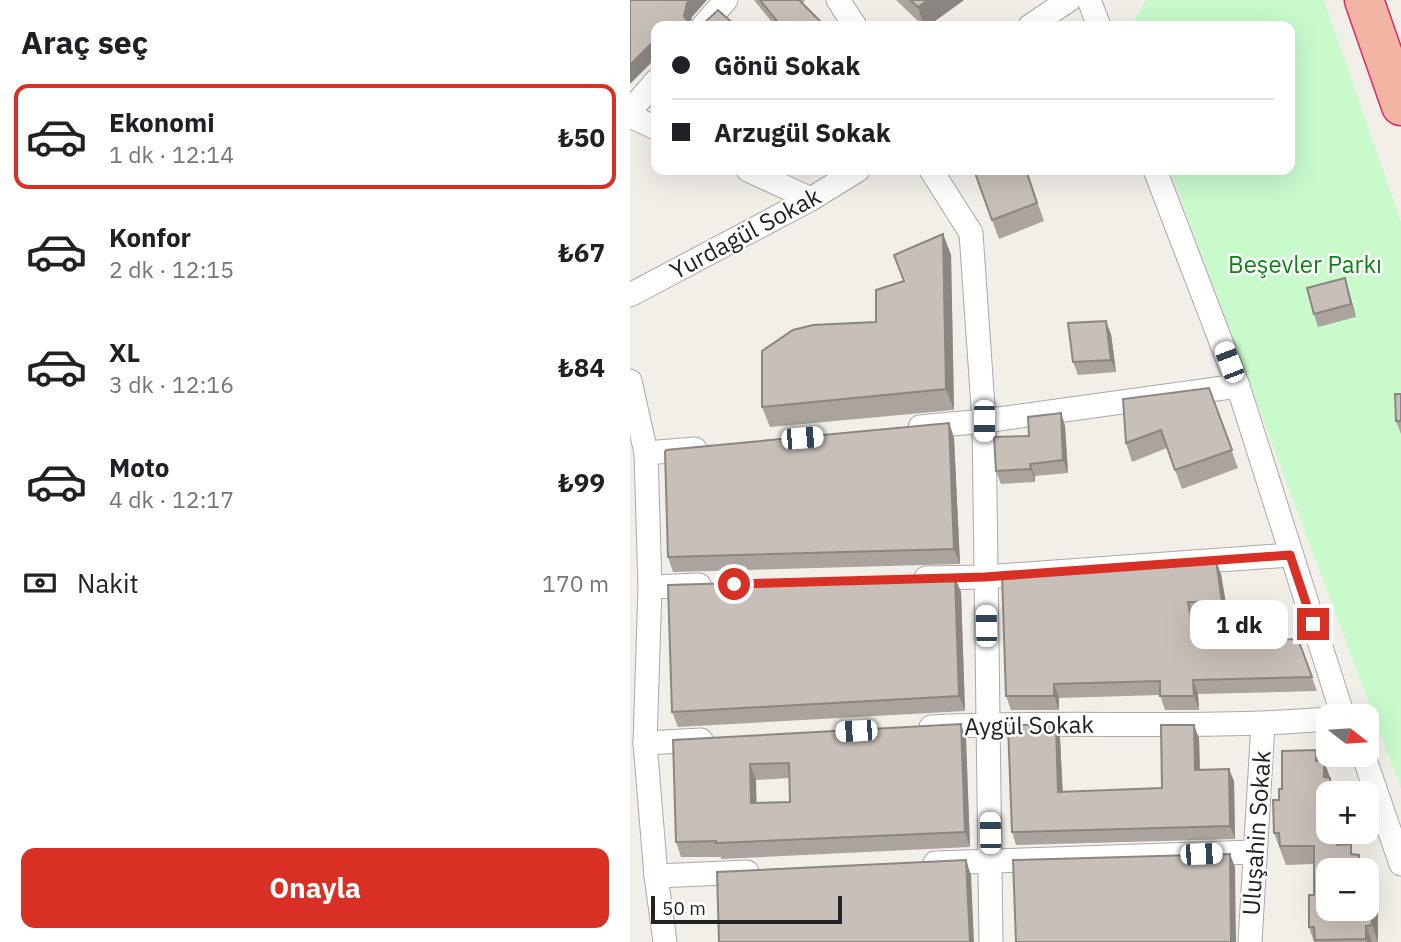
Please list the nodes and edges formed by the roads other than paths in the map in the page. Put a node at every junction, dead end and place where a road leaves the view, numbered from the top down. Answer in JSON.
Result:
{"nodes":[{"id":1,"x":726,"y":0,"type":"edge"},
{"id":2,"x":838,"y":0,"type":"edge"},
{"id":3,"x":1069,"y":0,"type":"edge"},
{"id":4,"x":1089,"y":0,"type":"edge"},
{"id":5,"x":1364,"y":0,"type":"edge"},
{"id":6,"x":707,"y":21,"type":"edge"},
{"id":7,"x":852,"y":21,"type":"edge"},
{"id":8,"x":1038,"y":21,"type":"edge"},
{"id":9,"x":1097,"y":21,"type":"edge"},
{"id":10,"x":651,"y":87,"type":"edge"},
{"id":11,"x":1401,"y":106,"type":"edge"},
{"id":12,"x":630,"y":114,"type":"edge"},
{"id":13,"x":651,"y":125,"type":"edge"},
{"id":14,"x":759,"y":175,"type":"edge"},
{"id":15,"x":850,"y":175,"type":"edge"},
{"id":16,"x":934,"y":175,"type":"edge"},
{"id":17,"x":1157,"y":175,"type":"edge"},
{"id":18,"x":811,"y":199,"type":"junction"},
{"id":19,"x":630,"y":295,"type":"edge"},
{"id":20,"x":630,"y":381,"type":"edge"},
{"id":21,"x":1238,"y":386,"type":"junction"},
{"id":22,"x":984,"y":421,"type":"junction"},
{"id":23,"x":903,"y":428,"type":"edge"},
{"id":24,"x":713,"y":447,"type":"edge"},
{"id":25,"x":646,"y":453,"type":"junction"},
{"id":26,"x":1290,"y":555,"type":"junction"},
{"id":27,"x":985,"y":577,"type":"junction"},
{"id":28,"x":901,"y":579,"type":"edge"},
{"id":29,"x":720,"y":585,"type":"edge"},
{"id":30,"x":650,"y":587,"type":"junction"},
{"id":31,"x":1339,"y":704,"type":"edge"},
{"id":32,"x":1316,"y":720,"type":"edge"},
{"id":33,"x":988,"y":724,"type":"junction"},
{"id":34,"x":1263,"y":724,"type":"junction"},
{"id":35,"x":905,"y":729,"type":"edge"},
{"id":36,"x":727,"y":738,"type":"edge"},
{"id":37,"x":645,"y":743,"type":"junction"},
{"id":38,"x":1367,"y":767,"type":"edge"},
{"id":39,"x":1254,"y":852,"type":"junction"},
{"id":40,"x":991,"y":860,"type":"junction"},
{"id":41,"x":907,"y":864,"type":"edge"},
{"id":42,"x":1401,"y":864,"type":"edge"},
{"id":43,"x":768,"y":871,"type":"edge"},
{"id":44,"x":656,"y":876,"type":"junction"},
{"id":45,"x":665,"y":942,"type":"edge"},
{"id":46,"x":991,"y":942,"type":"edge"},
{"id":47,"x":1250,"y":942,"type":"edge"}],
"edges":[{"from":1,"to":6,"type":"street"},
{"from":2,"to":7,"type":"street"},
{"from":3,"to":8,"type":"street"},
{"from":4,"to":9,"type":"street"},
{"from":5,"to":11,"type":"highway"},
{"from":10,"to":12,"type":"street"},
{"from":12,"to":13,"type":"street"},
{"from":14,"to":18,"type":"street"},
{"from":15,"to":18,"type":"street","name":"Yurdagül Sokak"},
{"from":16,"to":22,"type":"street"},
{"from":17,"to":21,"type":"street"},
{"from":18,"to":19,"type":"street","name":"Yurdagül Sokak"},
{"from":20,"to":25,"type":"street"},
{"from":21,"to":22,"type":"street"},
{"from":21,"to":26,"type":"street"},
{"from":22,"to":23,"type":"street"},
{"from":22,"to":27,"type":"street"},
{"from":24,"to":25,"type":"street"},
{"from":25,"to":30,"type":"street"},
{"from":26,"to":27,"type":"street"},
{"from":26,"to":31,"type":"street"},
{"from":27,"to":28,"type":"street"},
{"from":27,"to":33,"type":"street"},
{"from":29,"to":30,"type":"street"},
{"from":30,"to":37,"type":"street"},
{"from":32,"to":34,"type":"street","name":"Aygül Sokak"},
{"from":33,"to":34,"type":"street","name":"Aygül Sokak"},
{"from":33,"to":35,"type":"street","name":"Aygül Sokak"},
{"from":33,"to":40,"type":"street"},
{"from":34,"to":39,"type":"street","name":"Uluşahin Sokak"},
{"from":36,"to":37,"type":"street"},
{"from":37,"to":44,"type":"street"},
{"from":38,"to":42,"type":"street"},
{"from":39,"to":40,"type":"street"},
{"from":39,"to":47,"type":"street","name":"Uluşahin Sokak"},
{"from":40,"to":41,"type":"street"},
{"from":40,"to":46,"type":"street"},
{"from":43,"to":44,"type":"street"},
{"from":44,"to":45,"type":"street"}]}
